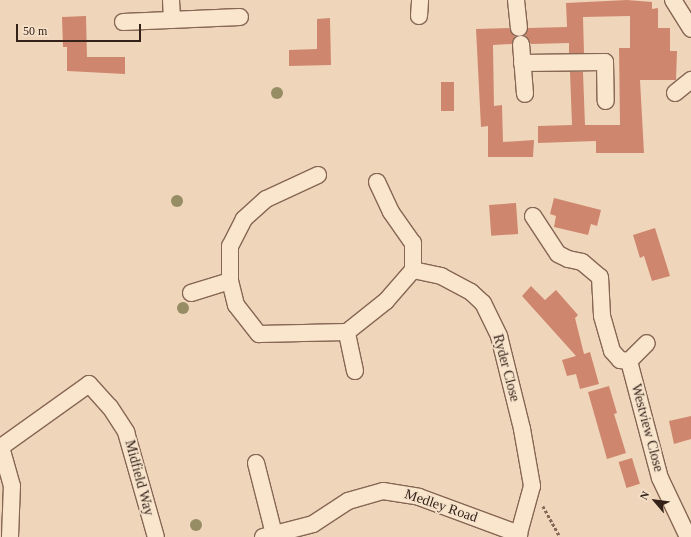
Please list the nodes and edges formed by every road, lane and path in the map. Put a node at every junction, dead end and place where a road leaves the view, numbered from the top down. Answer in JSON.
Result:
{"nodes":[{"id":1,"x":172,"y":0,"type":"edge"},
{"id":2,"x":516,"y":0,"type":"edge"},
{"id":3,"x":675,"y":3,"type":"edge"},
{"id":4,"x":240,"y":17,"type":"dead end"},
{"id":5,"x":172,"y":20,"type":"junction"},
{"id":6,"x":122,"y":22,"type":"dead end"},
{"id":7,"x":519,"y":28,"type":"dead end"},
{"id":8,"x":691,"y":29,"type":"edge"},
{"id":9,"x":521,"y":44,"type":"dead end"},
{"id":10,"x":522,"y":63,"type":"junction"},
{"id":11,"x":691,"y":80,"type":"edge"},
{"id":12,"x":675,"y":93,"type":"dead end"},
{"id":13,"x":525,"y":94,"type":"dead end"},
{"id":14,"x":606,"y":101,"type":"dead end"},
{"id":15,"x":318,"y":175,"type":"dead end"},
{"id":16,"x":377,"y":182,"type":"dead end"},
{"id":17,"x":533,"y":216,"type":"dead end"},
{"id":18,"x":413,"y":270,"type":"junction"},
{"id":19,"x":230,"y":281,"type":"junction"},
{"id":20,"x":191,"y":293,"type":"dead end"},
{"id":21,"x":347,"y":332,"type":"junction"},
{"id":22,"x":646,"y":344,"type":"dead end"},
{"id":23,"x":629,"y":361,"type":"junction"},
{"id":24,"x":355,"y":371,"type":"dead end"},
{"id":25,"x":256,"y":463,"type":"dead end"},
{"id":26,"x":532,"y":486,"type":"junction"},
{"id":27,"x":269,"y":535,"type":"edge"},
{"id":28,"x":518,"y":536,"type":"edge"},
{"id":29,"x":10,"y":537,"type":"edge"},
{"id":30,"x":156,"y":537,"type":"edge"},
{"id":31,"x":560,"y":537,"type":"edge"},
{"id":32,"x":688,"y":537,"type":"edge"}],
"edges":[{"from":1,"to":5,"type":"street"},
{"from":2,"to":7,"type":"street"},
{"from":3,"to":8,"type":"street"},
{"from":4,"to":5,"type":"street"},
{"from":5,"to":6,"type":"street"},
{"from":9,"to":10,"type":"street"},
{"from":10,"to":13,"type":"street"},
{"from":10,"to":14,"type":"street"},
{"from":11,"to":12,"type":"street"},
{"from":15,"to":19,"type":"street"},
{"from":16,"to":18,"type":"street"},
{"from":17,"to":23,"type":"street"},
{"from":18,"to":21,"type":"street"},
{"from":18,"to":26,"type":"street","name":"Ryder Close"},
{"from":19,"to":20,"type":"street"},
{"from":19,"to":21,"type":"street"},
{"from":21,"to":24,"type":"street"},
{"from":22,"to":23,"type":"street"},
{"from":23,"to":32,"type":"street","name":"Westview Close"},
{"from":25,"to":27,"type":"street","name":"Medley Road"},
{"from":26,"to":28,"type":"street","name":"Ryder Close"},
{"from":26,"to":31,"type":"path"},
{"from":27,"to":28,"type":"street","name":"Medley Road"},
{"from":29,"to":30,"type":"street","name":"Midfield Way"}]}
